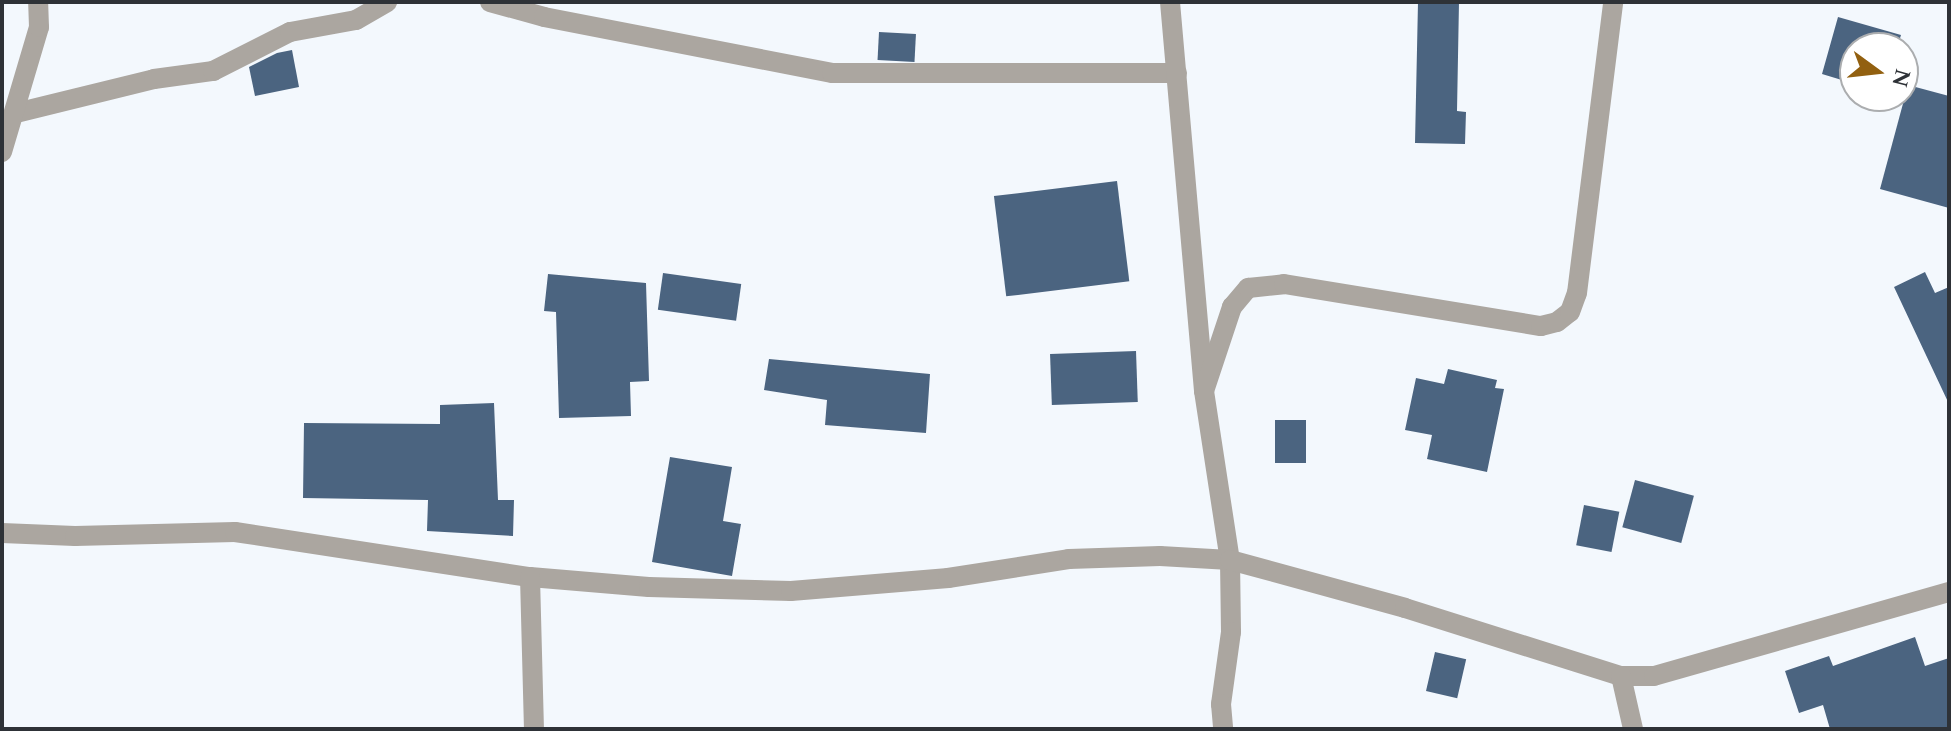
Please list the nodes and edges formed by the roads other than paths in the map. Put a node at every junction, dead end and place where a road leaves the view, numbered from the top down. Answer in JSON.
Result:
{"nodes":[{"id":1,"x":38,"y":2,"type":"edge"},
{"id":2,"x":387,"y":2,"type":"edge"},
{"id":3,"x":490,"y":2,"type":"edge"},
{"id":4,"x":1170,"y":2,"type":"edge"},
{"id":5,"x":1613,"y":2,"type":"edge"},
{"id":6,"x":1177,"y":73,"type":"junction"},
{"id":7,"x":16,"y":113,"type":"junction"},
{"id":8,"x":2,"y":152,"type":"edge"},
{"id":9,"x":1204,"y":391,"type":"junction"},
{"id":10,"x":2,"y":533,"type":"edge"},
{"id":11,"x":1230,"y":560,"type":"junction"},
{"id":12,"x":530,"y":577,"type":"junction"},
{"id":13,"x":1949,"y":592,"type":"edge"},
{"id":14,"x":1621,"y":676,"type":"junction"},
{"id":15,"x":534,"y":729,"type":"edge"},
{"id":16,"x":1223,"y":729,"type":"edge"},
{"id":17,"x":1633,"y":729,"type":"edge"}],
"edges":[{"from":1,"to":7,"type":"street"},
{"from":2,"to":7,"type":"street"},
{"from":3,"to":6,"type":"street"},
{"from":4,"to":6,"type":"street"},
{"from":5,"to":9,"type":"street"},
{"from":6,"to":9,"type":"street"},
{"from":7,"to":8,"type":"street"},
{"from":9,"to":11,"type":"street"},
{"from":10,"to":12,"type":"street"},
{"from":11,"to":12,"type":"street"},
{"from":11,"to":14,"type":"street"},
{"from":11,"to":16,"type":"street"},
{"from":12,"to":15,"type":"street"},
{"from":13,"to":14,"type":"street"},
{"from":14,"to":17,"type":"street"}]}
